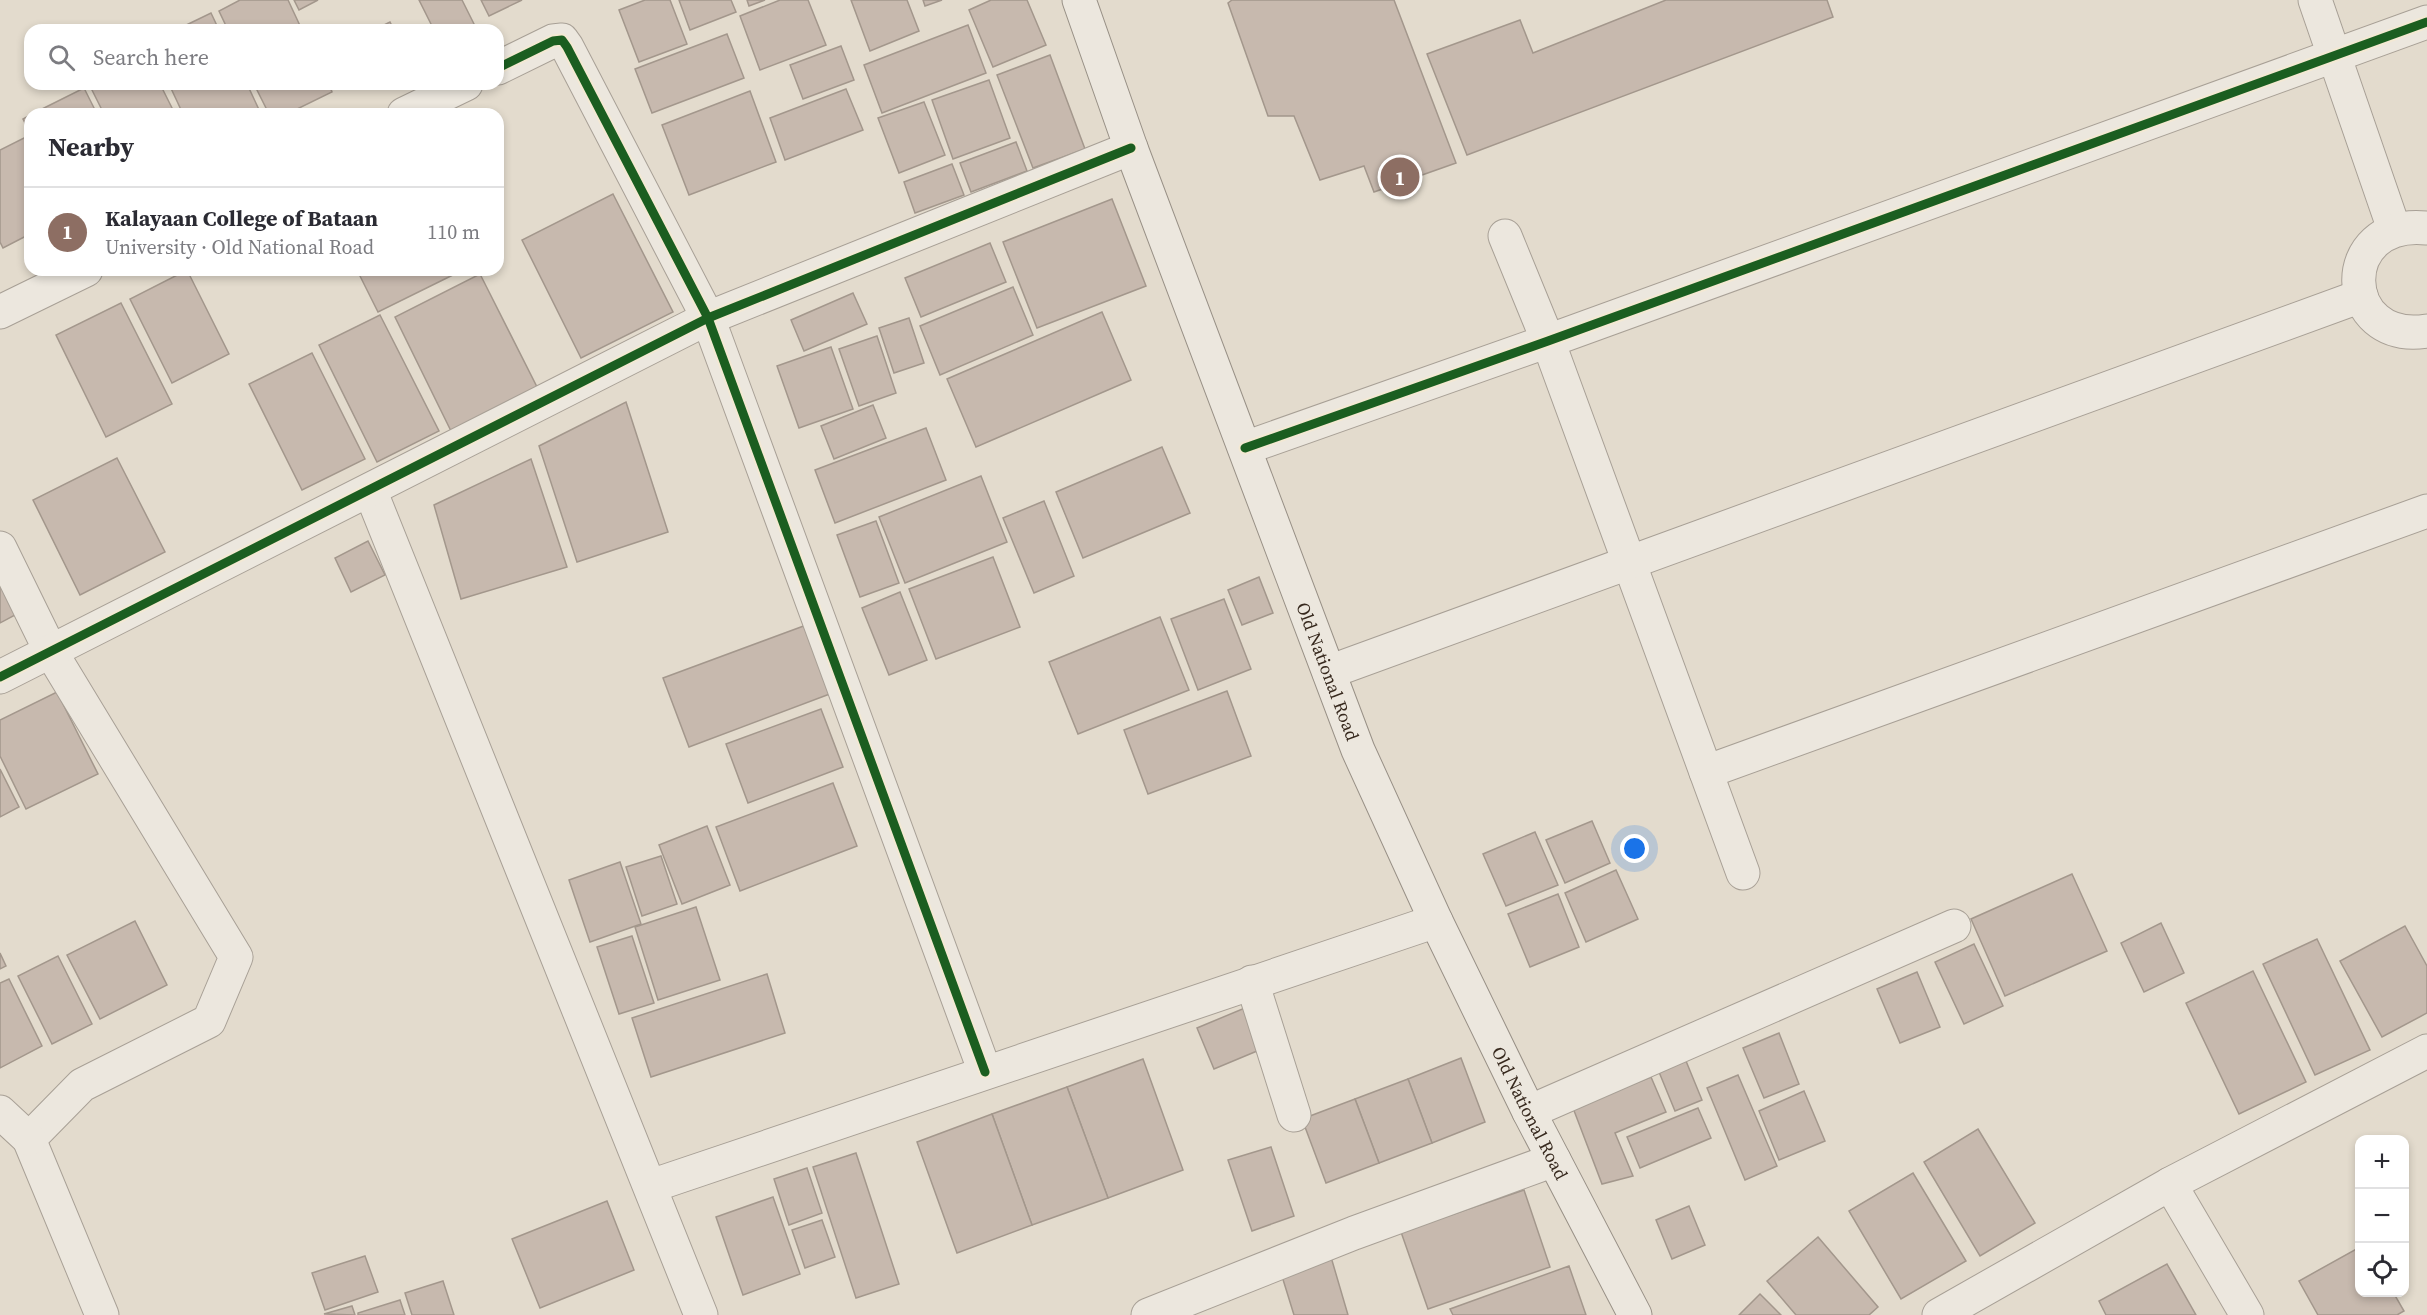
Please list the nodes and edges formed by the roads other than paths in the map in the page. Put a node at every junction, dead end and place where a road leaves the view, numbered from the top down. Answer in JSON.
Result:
{"nodes":[{"id":1,"x":1079,"y":0,"type":"edge"},
{"id":2,"x":2314,"y":0,"type":"edge"},
{"id":3,"x":2427,"y":22,"type":"edge"},
{"id":4,"x":2334,"y":55,"type":"junction"},
{"id":5,"x":504,"y":65,"type":"edge"},
{"id":6,"x":454,"y":90,"type":"edge"},
{"id":7,"x":416,"y":108,"type":"edge"},
{"id":8,"x":1131,"y":148,"type":"junction"},
{"id":9,"x":2427,"y":228,"type":"edge"},
{"id":10,"x":2394,"y":229,"type":"junction"},
{"id":11,"x":1505,"y":236,"type":"dead end"},
{"id":12,"x":74,"y":276,"type":"edge"},
{"id":13,"x":2361,"y":296,"type":"junction"},
{"id":14,"x":0,"y":312,"type":"edge"},
{"id":15,"x":708,"y":318,"type":"junction"},
{"id":16,"x":2427,"y":331,"type":"edge"},
{"id":17,"x":1548,"y":341,"type":"junction"},
{"id":18,"x":1245,"y":448,"type":"junction"},
{"id":19,"x":370,"y":490,"type":"junction"},
{"id":20,"x":2427,"y":511,"type":"edge"},
{"id":21,"x":0,"y":548,"type":"edge"},
{"id":22,"x":1628,"y":563,"type":"junction"},
{"id":23,"x":51,"y":651,"type":"junction"},
{"id":24,"x":1329,"y":672,"type":"junction"},
{"id":25,"x":0,"y":677,"type":"edge"},
{"id":26,"x":1706,"y":772,"type":"junction"},
{"id":27,"x":1743,"y":873,"type":"dead end"},
{"id":28,"x":1436,"y":921,"type":"junction"},
{"id":29,"x":1954,"y":926,"type":"dead end"},
{"id":30,"x":1252,"y":982,"type":"junction"},
{"id":31,"x":2427,"y":1051,"type":"edge"},
{"id":32,"x":985,"y":1072,"type":"junction"},
{"id":33,"x":0,"y":1112,"type":"edge"},
{"id":34,"x":1528,"y":1112,"type":"junction"},
{"id":35,"x":1294,"y":1115,"type":"dead end"},
{"id":36,"x":29,"y":1140,"type":"junction"},
{"id":37,"x":1554,"y":1160,"type":"junction"},
{"id":38,"x":2170,"y":1184,"type":"junction"},
{"id":39,"x":651,"y":1186,"type":"junction"},
{"id":40,"x":102,"y":1315,"type":"edge"},
{"id":41,"x":702,"y":1315,"type":"edge"},
{"id":42,"x":1148,"y":1315,"type":"edge"},
{"id":43,"x":1635,"y":1315,"type":"edge"},
{"id":44,"x":1939,"y":1315,"type":"edge"},
{"id":45,"x":2247,"y":1315,"type":"edge"}],
"edges":[{"from":1,"to":8,"type":"street","name":"Old National Road"},
{"from":2,"to":4,"type":"street"},
{"from":3,"to":4,"type":"street"},
{"from":4,"to":10,"type":"street"},
{"from":4,"to":17,"type":"street"},
{"from":5,"to":15,"type":"street"},
{"from":6,"to":7,"type":"street"},
{"from":8,"to":15,"type":"street"},
{"from":8,"to":18,"type":"street","name":"Old National Road"},
{"from":9,"to":10,"type":"street"},
{"from":10,"to":13,"type":"street"},
{"from":11,"to":17,"type":"street"},
{"from":12,"to":14,"type":"street"},
{"from":13,"to":16,"type":"street"},
{"from":13,"to":22,"type":"street"},
{"from":15,"to":19,"type":"street"},
{"from":15,"to":32,"type":"street"},
{"from":17,"to":18,"type":"street"},
{"from":17,"to":22,"type":"street"},
{"from":18,"to":24,"type":"street","name":"Old National Road"},
{"from":19,"to":23,"type":"street"},
{"from":19,"to":39,"type":"street"},
{"from":20,"to":26,"type":"street"},
{"from":21,"to":23,"type":"street"},
{"from":22,"to":24,"type":"street"},
{"from":22,"to":26,"type":"street"},
{"from":23,"to":25,"type":"street"},
{"from":23,"to":36,"type":"street"},
{"from":24,"to":28,"type":"street","name":"Old National Road"},
{"from":26,"to":27,"type":"street"},
{"from":28,"to":30,"type":"street"},
{"from":28,"to":34,"type":"street","name":"Old National Road"},
{"from":29,"to":34,"type":"street"},
{"from":30,"to":32,"type":"street"},
{"from":30,"to":35,"type":"street"},
{"from":31,"to":38,"type":"street"},
{"from":32,"to":39,"type":"street"},
{"from":33,"to":36,"type":"street"},
{"from":34,"to":37,"type":"street","name":"Old National Road"},
{"from":36,"to":40,"type":"street"},
{"from":37,"to":42,"type":"street"},
{"from":37,"to":43,"type":"street","name":"Old National Road"},
{"from":38,"to":44,"type":"street"},
{"from":38,"to":45,"type":"street"},
{"from":39,"to":41,"type":"street"}]}
